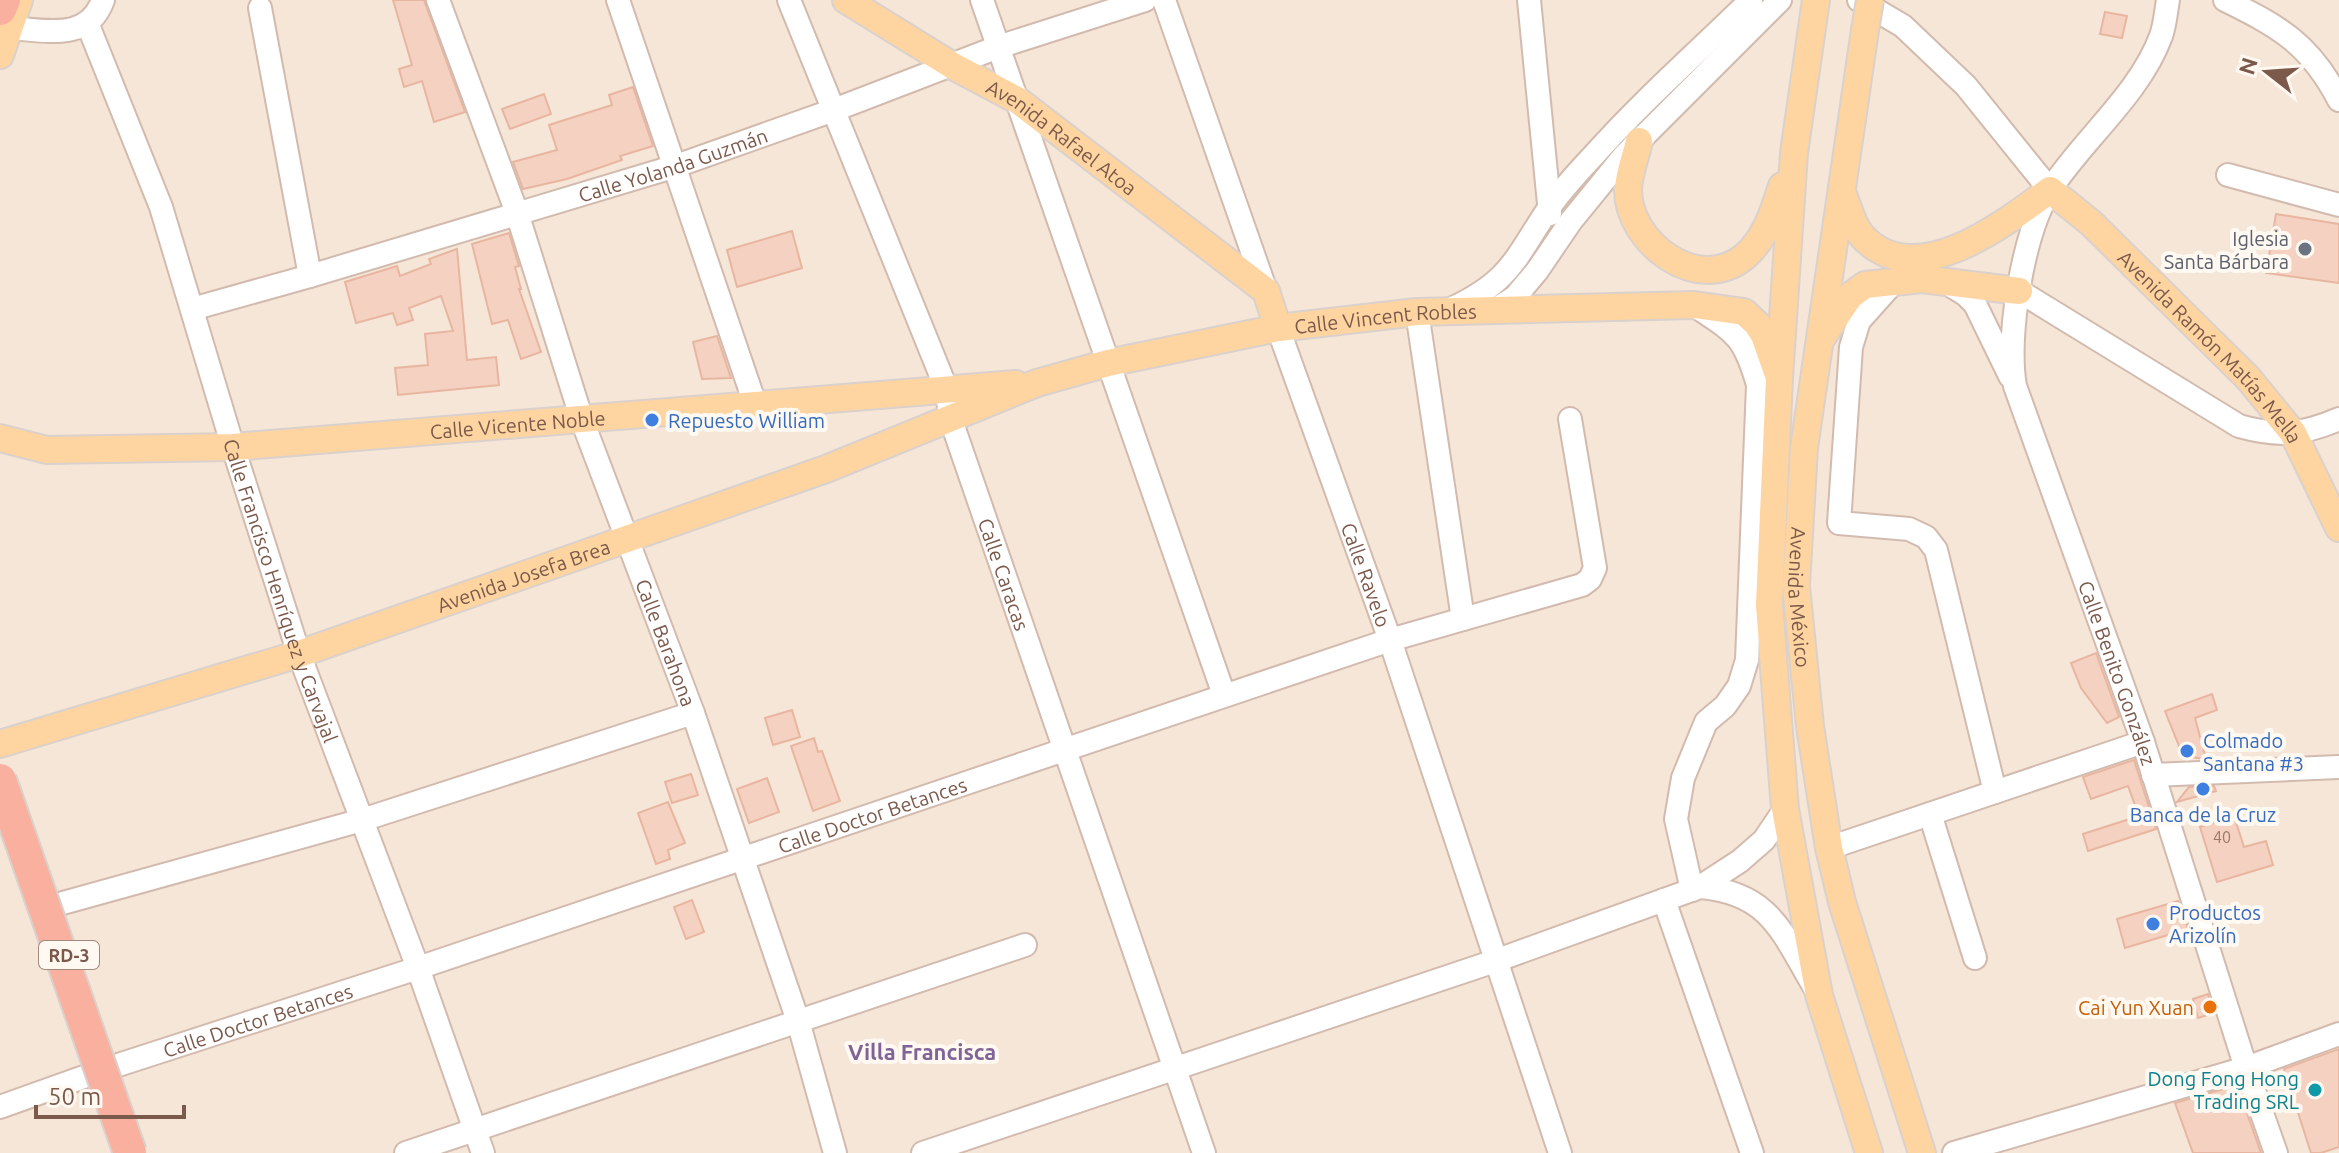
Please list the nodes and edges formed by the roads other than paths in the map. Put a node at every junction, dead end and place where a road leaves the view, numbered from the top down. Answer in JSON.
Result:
{"nodes":[{"id":1,"x":19,"y":0,"type":"edge"},
{"id":2,"x":103,"y":0,"type":"edge"},
{"id":3,"x":438,"y":0,"type":"edge"},
{"id":4,"x":618,"y":0,"type":"edge"},
{"id":5,"x":789,"y":0,"type":"edge"},
{"id":6,"x":846,"y":0,"type":"edge"},
{"id":7,"x":982,"y":0,"type":"edge"},
{"id":8,"x":1145,"y":0,"type":"edge"},
{"id":9,"x":1164,"y":0,"type":"edge"},
{"id":10,"x":1529,"y":0,"type":"edge"},
{"id":11,"x":1751,"y":0,"type":"edge"},
{"id":12,"x":1780,"y":0,"type":"edge"},
{"id":13,"x":1816,"y":0,"type":"edge"},
{"id":14,"x":1859,"y":0,"type":"edge"},
{"id":15,"x":1870,"y":0,"type":"edge"},
{"id":16,"x":1888,"y":0,"type":"edge"},
{"id":17,"x":2168,"y":0,"type":"edge"},
{"id":18,"x":2225,"y":0,"type":"edge"},
{"id":19,"x":2252,"y":6,"type":"edge"},
{"id":20,"x":260,"y":8,"type":"dead end"},
{"id":21,"x":4,"y":12,"type":"edge"},
{"id":22,"x":88,"y":25,"type":"junction"},
{"id":23,"x":1903,"y":26,"type":"junction"},
{"id":24,"x":998,"y":47,"type":"junction"},
{"id":25,"x":0,"y":55,"type":"edge"},
{"id":26,"x":953,"y":66,"type":"junction"},
{"id":27,"x":1017,"y":100,"type":"junction"},
{"id":28,"x":2339,"y":100,"type":"edge"},
{"id":29,"x":834,"y":110,"type":"junction"},
{"id":30,"x":1639,"y":141,"type":"junction"},
{"id":31,"x":1794,"y":153,"type":"junction"},
{"id":32,"x":676,"y":166,"type":"junction"},
{"id":33,"x":2228,"y":175,"type":"dead end"},
{"id":34,"x":1841,"y":189,"type":"junction"},
{"id":35,"x":2050,"y":190,"type":"junction"},
{"id":36,"x":2339,"y":205,"type":"edge"},
{"id":37,"x":1549,"y":208,"type":"junction"},
{"id":38,"x":517,"y":213,"type":"junction"},
{"id":39,"x":1557,"y":243,"type":"junction"},
{"id":40,"x":310,"y":276,"type":"junction"},
{"id":41,"x":1944,"y":281,"type":"junction"},
{"id":42,"x":1892,"y":284,"type":"junction"},
{"id":43,"x":1266,"y":291,"type":"junction"},
{"id":44,"x":2019,"y":291,"type":"junction"},
{"id":45,"x":1694,"y":305,"type":"junction"},
{"id":46,"x":1498,"y":308,"type":"junction"},
{"id":47,"x":192,"y":309,"type":"junction"},
{"id":48,"x":1448,"y":310,"type":"junction"},
{"id":49,"x":1417,"y":312,"type":"junction"},
{"id":50,"x":1278,"y":328,"type":"junction"},
{"id":51,"x":1819,"y":343,"type":"junction"},
{"id":52,"x":1108,"y":363,"type":"junction"},
{"id":53,"x":1779,"y":378,"type":"junction"},
{"id":54,"x":1037,"y":383,"type":"junction"},
{"id":55,"x":2015,"y":386,"type":"junction"},
{"id":56,"x":946,"y":388,"type":"junction"},
{"id":57,"x":756,"y":407,"type":"junction"},
{"id":58,"x":1570,"y":419,"type":"dead end"},
{"id":59,"x":2339,"y":419,"type":"edge"},
{"id":60,"x":582,"y":420,"type":"junction"},
{"id":61,"x":951,"y":420,"type":"junction"},
{"id":62,"x":2293,"y":433,"type":"junction"},
{"id":63,"x":0,"y":438,"type":"edge"},
{"id":64,"x":233,"y":447,"type":"junction"},
{"id":65,"x":2339,"y":528,"type":"edge"},
{"id":66,"x":627,"y":539,"type":"junction"},
{"id":67,"x":1463,"y":619,"type":"junction"},
{"id":68,"x":1390,"y":640,"type":"junction"},
{"id":69,"x":299,"y":654,"type":"junction"},
{"id":70,"x":1224,"y":695,"type":"junction"},
{"id":71,"x":693,"y":713,"type":"junction"},
{"id":72,"x":2143,"y":742,"type":"junction"},
{"id":73,"x":0,"y":744,"type":"edge"},
{"id":74,"x":1064,"y":750,"type":"junction"},
{"id":75,"x":0,"y":756,"type":"edge"},
{"id":76,"x":2339,"y":767,"type":"edge"},
{"id":77,"x":2153,"y":775,"type":"junction"},
{"id":78,"x":0,"y":780,"type":"edge"},
{"id":79,"x":1995,"y":792,"type":"junction"},
{"id":80,"x":1785,"y":809,"type":"junction"},
{"id":81,"x":1930,"y":814,"type":"junction"},
{"id":82,"x":362,"y":820,"type":"junction"},
{"id":83,"x":1829,"y":848,"type":"junction"},
{"id":84,"x":742,"y":858,"type":"junction"},
{"id":85,"x":1696,"y":888,"type":"junction"},
{"id":86,"x":1664,"y":900,"type":"junction"},
{"id":87,"x":52,"y":906,"type":"junction"},
{"id":88,"x":1025,"y":945,"type":"dead end"},
{"id":89,"x":1975,"y":958,"type":"dead end"},
{"id":90,"x":1495,"y":961,"type":"junction"},
{"id":91,"x":418,"y":968,"type":"junction"},
{"id":92,"x":1819,"y":995,"type":"junction"},
{"id":93,"x":798,"y":1021,"type":"junction"},
{"id":94,"x":2339,"y":1034,"type":"edge"},
{"id":95,"x":1175,"y":1067,"type":"junction"},
{"id":96,"x":109,"y":1068,"type":"junction"},
{"id":97,"x":2246,"y":1068,"type":"junction"},
{"id":98,"x":0,"y":1107,"type":"edge"},
{"id":99,"x":475,"y":1130,"type":"junction"},
{"id":100,"x":130,"y":1153,"type":"edge"},
{"id":101,"x":138,"y":1153,"type":"edge"},
{"id":102,"x":406,"y":1153,"type":"edge"},
{"id":103,"x":483,"y":1153,"type":"edge"},
{"id":104,"x":835,"y":1153,"type":"edge"},
{"id":105,"x":923,"y":1153,"type":"edge"},
{"id":106,"x":1204,"y":1153,"type":"edge"},
{"id":107,"x":1560,"y":1153,"type":"edge"},
{"id":108,"x":1752,"y":1153,"type":"edge"},
{"id":109,"x":1869,"y":1153,"type":"edge"},
{"id":110,"x":1922,"y":1153,"type":"edge"},
{"id":111,"x":1954,"y":1153,"type":"edge"},
{"id":112,"x":2276,"y":1153,"type":"edge"}],
"edges":[{"from":1,"to":21,"type":"main road"},
{"from":2,"to":22,"type":"street"},
{"from":3,"to":38,"type":"street","name":"Calle Barahona"},
{"from":4,"to":32,"type":"street"},
{"from":5,"to":29,"type":"street","name":"Calle Caracas"},
{"from":6,"to":26,"type":"main road","name":"Avenida Rafael Atoa"},
{"from":7,"to":24,"type":"street"},
{"from":8,"to":24,"type":"street","name":"Calle Yolanda Guzmán"},
{"from":9,"to":43,"type":"street","name":"Calle Ravelo"},
{"from":10,"to":37,"type":"street"},
{"from":11,"to":37,"type":"street","name":"Calle Vincent Robles"},
{"from":12,"to":30,"type":"street"},
{"from":13,"to":31,"type":"main road","name":"Avenida México"},
{"from":14,"to":23,"type":"street"},
{"from":15,"to":34,"type":"main road","name":"Avenida México","bridge":true},
{"from":16,"to":23,"type":"street"},
{"from":17,"to":35,"type":"street","name":"Calle Benito González"},
{"from":18,"to":19,"type":"street"},
{"from":19,"to":28,"type":"street"},
{"from":20,"to":40,"type":"street"},
{"from":21,"to":22,"type":"street"},
{"from":21,"to":25,"type":"main road"},
{"from":22,"to":47,"type":"street","name":"Calle Francisco Henríquez y Carvajal"},
{"from":23,"to":35,"type":"street"},
{"from":24,"to":26,"type":"street","name":"Calle Yolanda Guzmán"},
{"from":24,"to":27,"type":"street"},
{"from":26,"to":27,"type":"main road","name":"Avenida Rafael Atoa"},
{"from":26,"to":29,"type":"street","name":"Calle Yolanda Guzmán"},
{"from":27,"to":43,"type":"main road","name":"Avenida Rafael Atoa"},
{"from":27,"to":52,"type":"street"},
{"from":29,"to":32,"type":"street","name":"Calle Yolanda Guzmán"},
{"from":29,"to":56,"type":"street","name":"Calle Caracas"},
{"from":30,"to":31,"type":"main road"},
{"from":30,"to":39,"type":"street"},
{"from":31,"to":53,"type":"main road","name":"Avenida México"},
{"from":32,"to":38,"type":"street","name":"Calle Yolanda Guzmán"},
{"from":32,"to":57,"type":"street"},
{"from":33,"to":36,"type":"street"},
{"from":34,"to":35,"type":"main road"},
{"from":34,"to":51,"type":"main road","name":"Avenida México"},
{"from":35,"to":44,"type":"street","name":"Calle Benito González"},
{"from":35,"to":62,"type":"main road","name":"Avenida Ramón Matías Mella"},
{"from":37,"to":39,"type":"street"},
{"from":37,"to":48,"type":"street","name":"Calle Vincent Robles"},
{"from":38,"to":40,"type":"street","name":"Calle Yolanda Guzmán"},
{"from":38,"to":60,"type":"street","name":"Calle Barahona"},
{"from":39,"to":46,"type":"street"},
{"from":40,"to":47,"type":"street","name":"Calle Yolanda Guzmán"},
{"from":41,"to":42,"type":"main road"},
{"from":41,"to":44,"type":"main road"},
{"from":41,"to":55,"type":"street"},
{"from":42,"to":51,"type":"main road"},
{"from":42,"to":79,"type":"street"},
{"from":43,"to":50,"type":"main road","name":"Calle Ravelo"},
{"from":44,"to":55,"type":"street","name":"Calle Benito González"},
{"from":44,"to":62,"type":"street"},
{"from":45,"to":46,"type":"main road","name":"Avenida México"},
{"from":45,"to":53,"type":"main road","name":"Avenida México"},
{"from":45,"to":85,"type":"street"},
{"from":46,"to":48,"type":"main road","name":"Avenida México"},
{"from":47,"to":64,"type":"street","name":"Calle Francisco Henríquez y Carvajal"},
{"from":48,"to":49,"type":"main road","name":"Calle Vincent Robles"},
{"from":49,"to":50,"type":"main road","name":"Calle Vincent Robles"},
{"from":49,"to":67,"type":"street"},
{"from":50,"to":52,"type":"main road","name":"Calle Vincent Robles"},
{"from":50,"to":68,"type":"street","name":"Calle Ravelo"},
{"from":51,"to":83,"type":"main road","name":"Avenida México"},
{"from":52,"to":54,"type":"main road","name":"Calle Vincent Robles"},
{"from":52,"to":70,"type":"street"},
{"from":53,"to":80,"type":"main road","name":"Avenida México"},
{"from":54,"to":56,"type":"main road","name":"Calle Vicente Noble"},
{"from":54,"to":61,"type":"main road","name":"Avenida Josefa Brea"},
{"from":55,"to":72,"type":"street","name":"Calle Benito González"},
{"from":56,"to":57,"type":"main road","name":"Calle Vicente Noble"},
{"from":56,"to":61,"type":"street","name":"Calle Caracas"},
{"from":57,"to":60,"type":"main road","name":"Calle Vicente Noble"},
{"from":58,"to":67,"type":"street","name":"Calle Doctor Betances"},
{"from":59,"to":62,"type":"street"},
{"from":60,"to":64,"type":"main road","name":"Calle Vicente Noble"},
{"from":60,"to":66,"type":"street","name":"Calle Barahona"},
{"from":61,"to":66,"type":"main road","name":"Avenida Josefa Brea"},
{"from":61,"to":74,"type":"street","name":"Calle Caracas"},
{"from":62,"to":65,"type":"main road","name":"Avenida Ramón Matías Mella"},
{"from":63,"to":64,"type":"main road","name":"Calle Vicente Noble"},
{"from":64,"to":69,"type":"street","name":"Calle Francisco Henríquez y Carvajal"},
{"from":66,"to":69,"type":"main road","name":"Avenida Josefa Brea"},
{"from":66,"to":71,"type":"street","name":"Calle Barahona"},
{"from":67,"to":68,"type":"street","name":"Calle Doctor Betances"},
{"from":68,"to":70,"type":"street","name":"Calle Doctor Betances"},
{"from":68,"to":90,"type":"street","name":"Calle Ravelo"},
{"from":69,"to":73,"type":"main road","name":"Avenida Josefa Brea"},
{"from":69,"to":82,"type":"street","name":"Calle Francisco Henríquez y Carvajal"},
{"from":70,"to":74,"type":"street","name":"Calle Doctor Betances"},
{"from":71,"to":82,"type":"street"},
{"from":71,"to":84,"type":"street","name":"Calle Barahona"},
{"from":72,"to":77,"type":"street","name":"Calle Benito González"},
{"from":72,"to":79,"type":"street"},
{"from":74,"to":84,"type":"street","name":"Calle Doctor Betances"},
{"from":74,"to":95,"type":"street","name":"Calle Caracas"},
{"from":75,"to":87,"type":"main road","number":"RD-3"},
{"from":76,"to":77,"type":"street"},
{"from":77,"to":97,"type":"street","name":"Calle Benito González"},
{"from":78,"to":100,"type":"highway","number":"RD-3","bridge":true},
{"from":79,"to":81,"type":"street"},
{"from":80,"to":85,"type":"street"},
{"from":80,"to":92,"type":"main road","name":"Avenida México"},
{"from":81,"to":83,"type":"street"},
{"from":81,"to":89,"type":"street"},
{"from":82,"to":87,"type":"street"},
{"from":82,"to":91,"type":"street","name":"Calle Francisco Henríquez y Carvajal"},
{"from":83,"to":110,"type":"main road","name":"Avenida México"},
{"from":84,"to":91,"type":"street","name":"Calle Doctor Betances"},
{"from":84,"to":93,"type":"street","name":"Calle Barahona"},
{"from":85,"to":86,"type":"street"},
{"from":85,"to":92,"type":"street"},
{"from":86,"to":90,"type":"street"},
{"from":86,"to":108,"type":"street"},
{"from":87,"to":96,"type":"main road","number":"RD-3"},
{"from":88,"to":93,"type":"street"},
{"from":90,"to":95,"type":"street"},
{"from":90,"to":107,"type":"street","name":"Calle Ravelo"},
{"from":91,"to":96,"type":"street","name":"Calle Doctor Betances"},
{"from":91,"to":99,"type":"street","name":"Calle Francisco Henríquez y Carvajal"},
{"from":92,"to":109,"type":"main road","name":"Avenida México"},
{"from":93,"to":99,"type":"street"},
{"from":93,"to":104,"type":"street","name":"Calle Barahona"},
{"from":94,"to":97,"type":"street"},
{"from":95,"to":105,"type":"street"},
{"from":95,"to":106,"type":"street","name":"Calle Caracas"},
{"from":96,"to":98,"type":"street","name":"Calle Doctor Betances"},
{"from":96,"to":101,"type":"main road","number":"RD-3"},
{"from":97,"to":111,"type":"street"},
{"from":97,"to":112,"type":"street","name":"Calle Benito González"},
{"from":99,"to":102,"type":"street"},
{"from":99,"to":103,"type":"street","name":"Calle Francisco Henríquez y Carvajal"}]}
